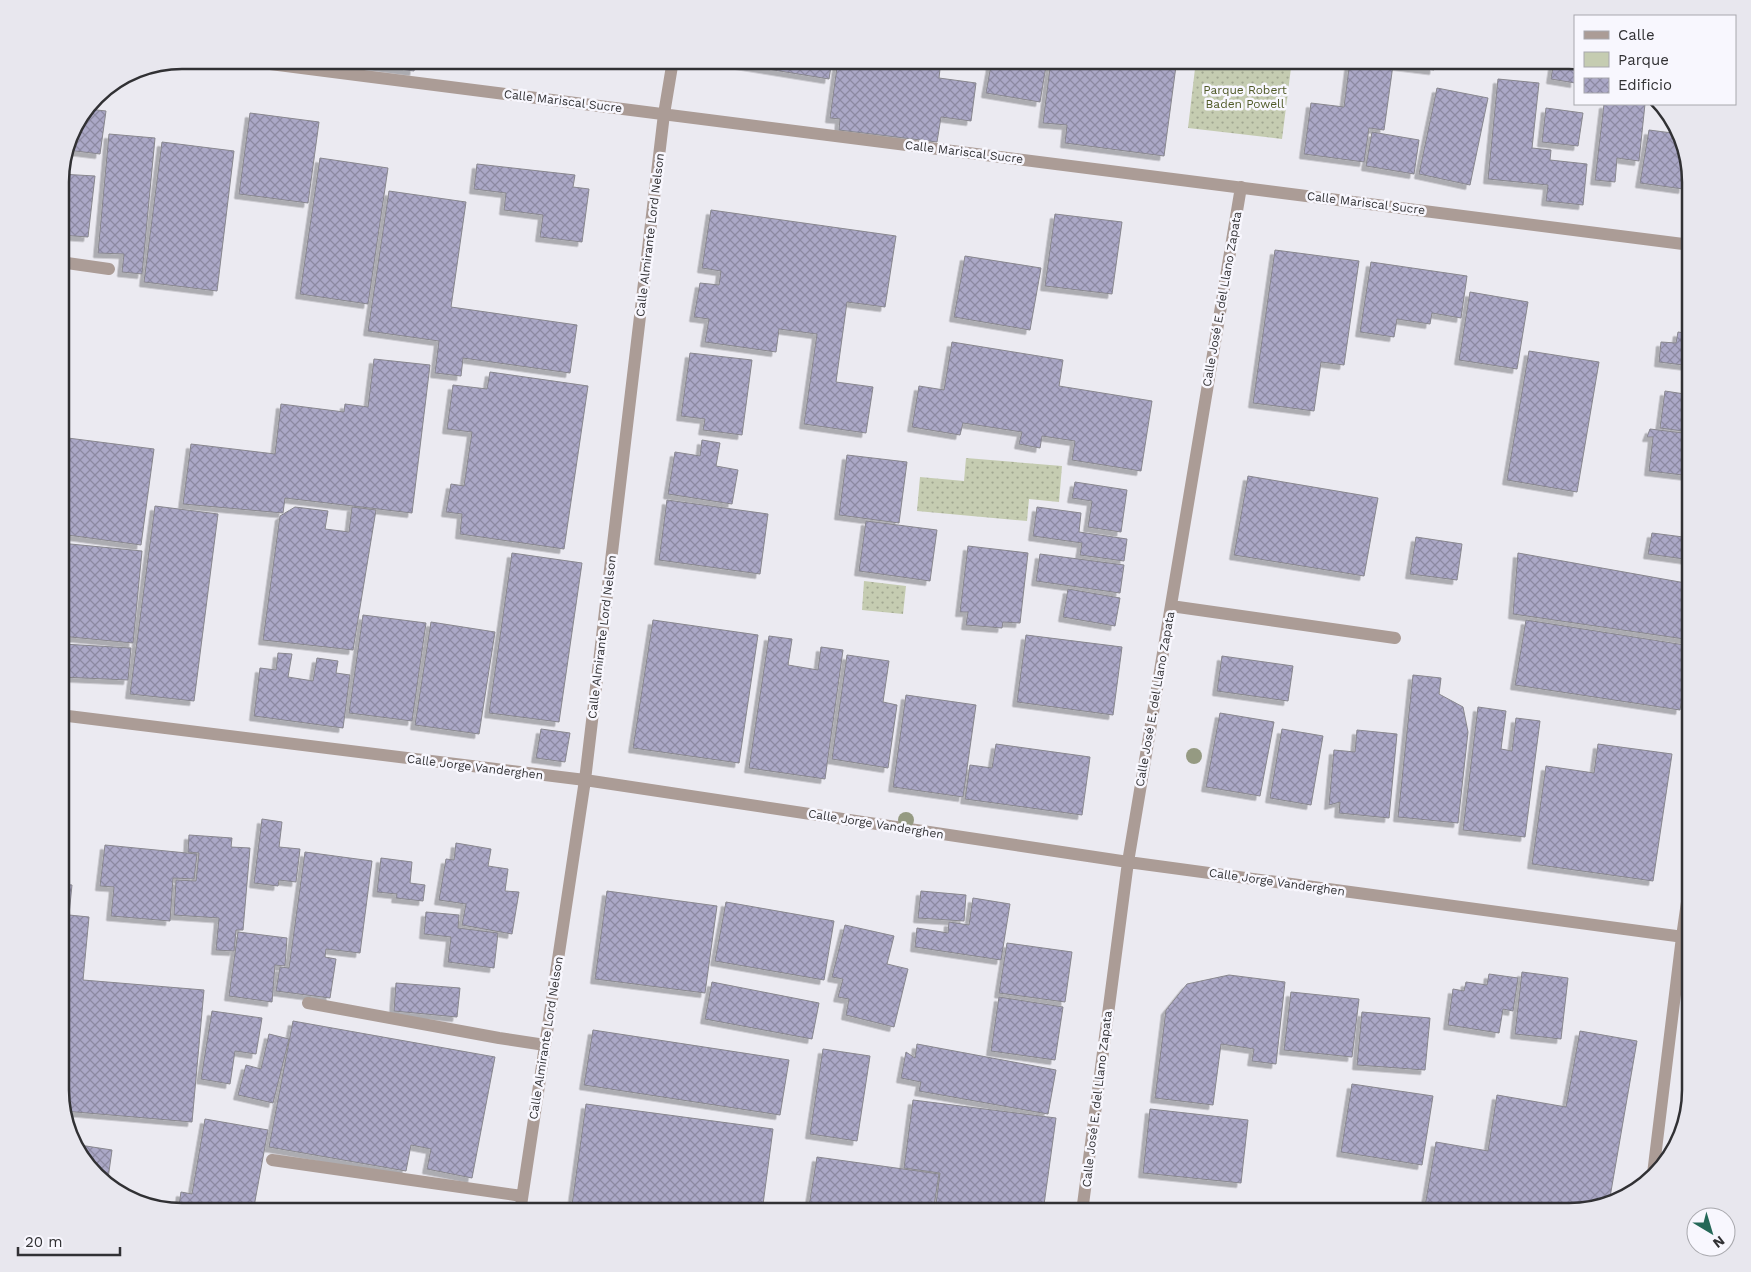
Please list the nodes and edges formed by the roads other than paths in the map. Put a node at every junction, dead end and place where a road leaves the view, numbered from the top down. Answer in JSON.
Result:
{"nodes":[{"id":1,"x":337,"y":69,"type":"edge"},
{"id":2,"x":672,"y":69,"type":"edge"},
{"id":3,"x":664,"y":114,"type":"junction"},
{"id":4,"x":1241,"y":187,"type":"junction"},
{"id":5,"x":1682,"y":244,"type":"edge"},
{"id":6,"x":69,"y":263,"type":"edge"},
{"id":7,"x":109,"y":269,"type":"dead end"},
{"id":8,"x":1171,"y":606,"type":"junction"},
{"id":9,"x":1395,"y":638,"type":"dead end"},
{"id":10,"x":69,"y":716,"type":"edge"},
{"id":11,"x":585,"y":780,"type":"junction"},
{"id":12,"x":1128,"y":862,"type":"junction"},
{"id":13,"x":1682,"y":936,"type":"edge"},
{"id":14,"x":1682,"y":966,"type":"edge"},
{"id":15,"x":308,"y":1003,"type":"dead end"},
{"id":16,"x":545,"y":1045,"type":"junction"},
{"id":17,"x":272,"y":1160,"type":"dead end"},
{"id":18,"x":1654,"y":1164,"type":"edge"},
{"id":19,"x":522,"y":1196,"type":"junction"},
{"id":20,"x":521,"y":1203,"type":"edge"},
{"id":21,"x":1083,"y":1203,"type":"edge"}],
"edges":[{"from":1,"to":3,"type":"street","name":"Calle Mariscal Sucre"},
{"from":2,"to":3,"type":"street","name":"Calle Almirante Lord Nelson"},
{"from":3,"to":4,"type":"street","name":"Calle Mariscal Sucre"},
{"from":3,"to":11,"type":"street","name":"Calle Almirante Lord Nelson"},
{"from":4,"to":5,"type":"street","name":"Calle Mariscal Sucre"},
{"from":4,"to":8,"type":"street","name":"Calle José E. del Llano Zapata"},
{"from":6,"to":7,"type":"street"},
{"from":8,"to":9,"type":"street"},
{"from":8,"to":12,"type":"street","name":"Calle José E. del Llano Zapata"},
{"from":10,"to":11,"type":"street","name":"Calle Jorge Vanderghen"},
{"from":11,"to":12,"type":"street","name":"Calle Jorge Vanderghen"},
{"from":11,"to":16,"type":"street","name":"Calle Almirante Lord Nelson"},
{"from":12,"to":13,"type":"street","name":"Calle Jorge Vanderghen"},
{"from":12,"to":21,"type":"street","name":"Calle José E. del Llano Zapata"},
{"from":14,"to":18,"type":"street"},
{"from":15,"to":16,"type":"street"},
{"from":16,"to":19,"type":"street","name":"Calle Almirante Lord Nelson"},
{"from":17,"to":19,"type":"street"},
{"from":19,"to":20,"type":"street","name":"Calle Almirante Lord Nelson"}]}
